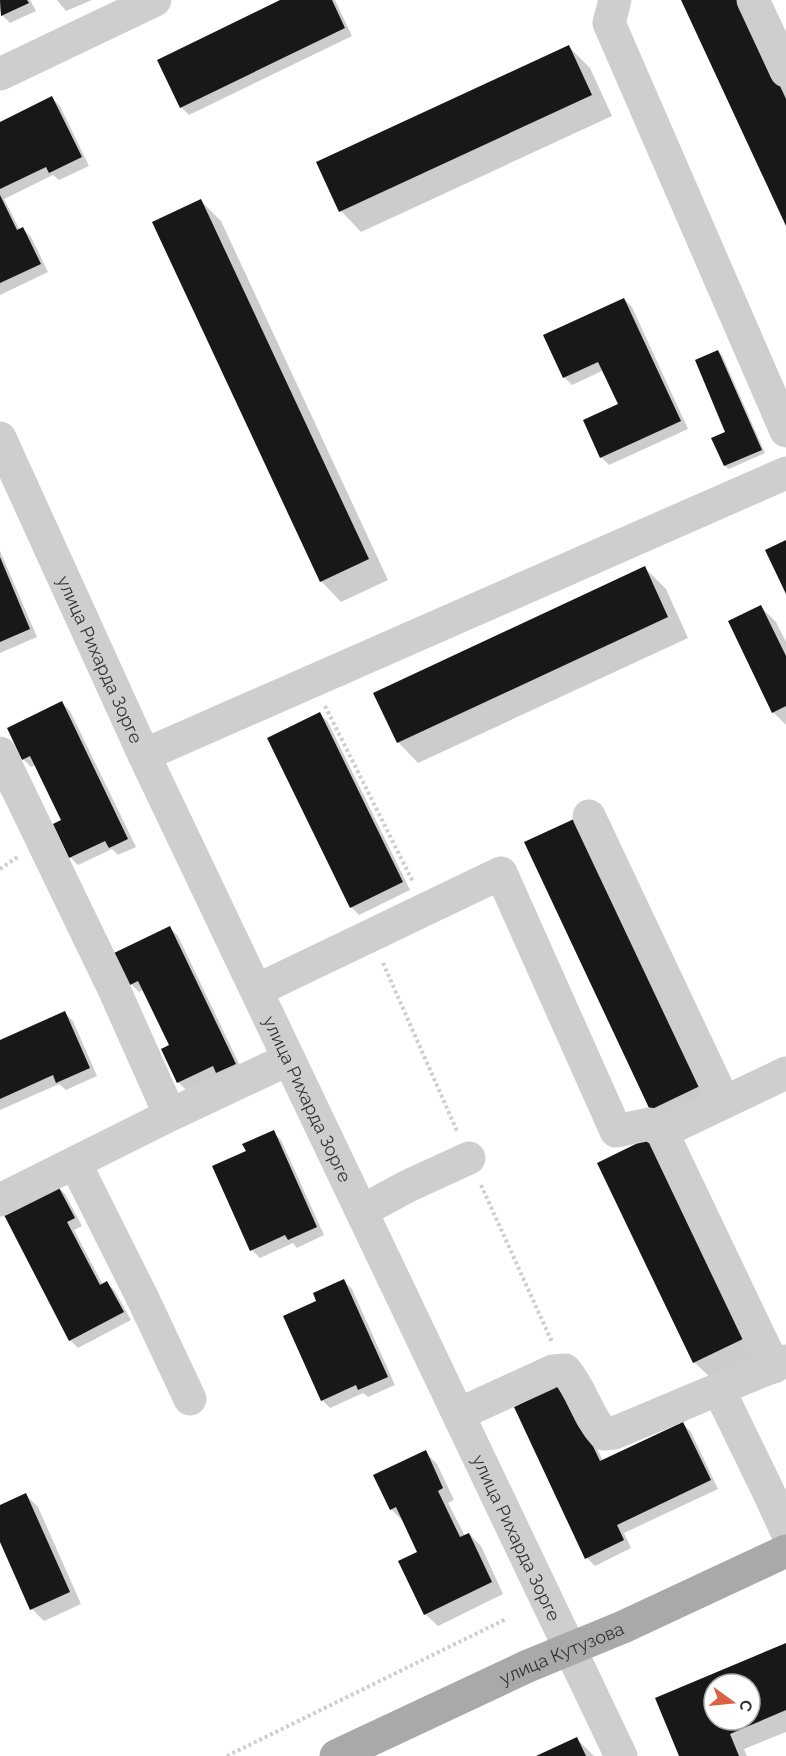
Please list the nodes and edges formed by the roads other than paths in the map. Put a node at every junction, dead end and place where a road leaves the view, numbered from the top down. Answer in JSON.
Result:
{"nodes":[{"id":1,"x":155,"y":0,"type":"edge"},
{"id":2,"x":615,"y":0,"type":"edge"},
{"id":3,"x":753,"y":0,"type":"edge"},
{"id":4,"x":786,"y":70,"type":"edge"},
{"id":5,"x":0,"y":74,"type":"edge"},
{"id":6,"x":786,"y":431,"type":"edge"},
{"id":7,"x":0,"y":438,"type":"edge"},
{"id":8,"x":786,"y":473,"type":"edge"},
{"id":9,"x":0,"y":753,"type":"edge"},
{"id":10,"x":144,"y":755,"type":"junction"},
{"id":11,"x":589,"y":816,"type":"dead end"},
{"id":12,"x":257,"y":990,"type":"junction"},
{"id":13,"x":289,"y":1059,"type":"junction"},
{"id":14,"x":786,"y":1073,"type":"edge"},
{"id":15,"x":724,"y":1102,"type":"junction"},
{"id":16,"x":170,"y":1115,"type":"junction"},
{"id":17,"x":662,"y":1132,"type":"junction"},
{"id":18,"x":469,"y":1158,"type":"dead end"},
{"id":19,"x":75,"y":1163,"type":"junction"},
{"id":20,"x":0,"y":1200,"type":"edge"},
{"id":21,"x":362,"y":1211,"type":"junction"},
{"id":22,"x":780,"y":1364,"type":"edge"},
{"id":23,"x":718,"y":1390,"type":"junction"},
{"id":24,"x":190,"y":1399,"type":"dead end"},
{"id":25,"x":459,"y":1414,"type":"junction"},
{"id":26,"x":786,"y":1530,"type":"edge"},
{"id":27,"x":786,"y":1551,"type":"edge"},
{"id":28,"x":571,"y":1650,"type":"junction"},
{"id":29,"x":336,"y":1756,"type":"edge"},
{"id":30,"x":621,"y":1756,"type":"edge"}],
"edges":[{"from":1,"to":5,"type":"street"},
{"from":2,"to":6,"type":"street"},
{"from":3,"to":4,"type":"street"},
{"from":7,"to":10,"type":"street","name":"улица Рихарда Зорге"},
{"from":8,"to":10,"type":"street"},
{"from":9,"to":16,"type":"street"},
{"from":10,"to":12,"type":"street","name":"улица Рихарда Зорге"},
{"from":11,"to":15,"type":"street"},
{"from":12,"to":13,"type":"street","name":"улица Рихарда Зорге"},
{"from":12,"to":17,"type":"street"},
{"from":13,"to":16,"type":"street"},
{"from":13,"to":21,"type":"street","name":"улица Рихарда Зорге"},
{"from":14,"to":15,"type":"street"},
{"from":15,"to":17,"type":"street"},
{"from":16,"to":19,"type":"street"},
{"from":17,"to":22,"type":"street"},
{"from":18,"to":21,"type":"street"},
{"from":19,"to":20,"type":"street"},
{"from":19,"to":24,"type":"street"},
{"from":21,"to":25,"type":"street","name":"улица Рихарда Зорге"},
{"from":22,"to":23,"type":"street"},
{"from":23,"to":25,"type":"street"},
{"from":23,"to":26,"type":"street"},
{"from":25,"to":28,"type":"street","name":"улица Рихарда Зорге"},
{"from":27,"to":28,"type":"main road","name":"улица Кутузова"},
{"from":28,"to":29,"type":"main road","name":"улица Кутузова"},
{"from":28,"to":30,"type":"street","name":"улица Рихарда Зорге"}]}
